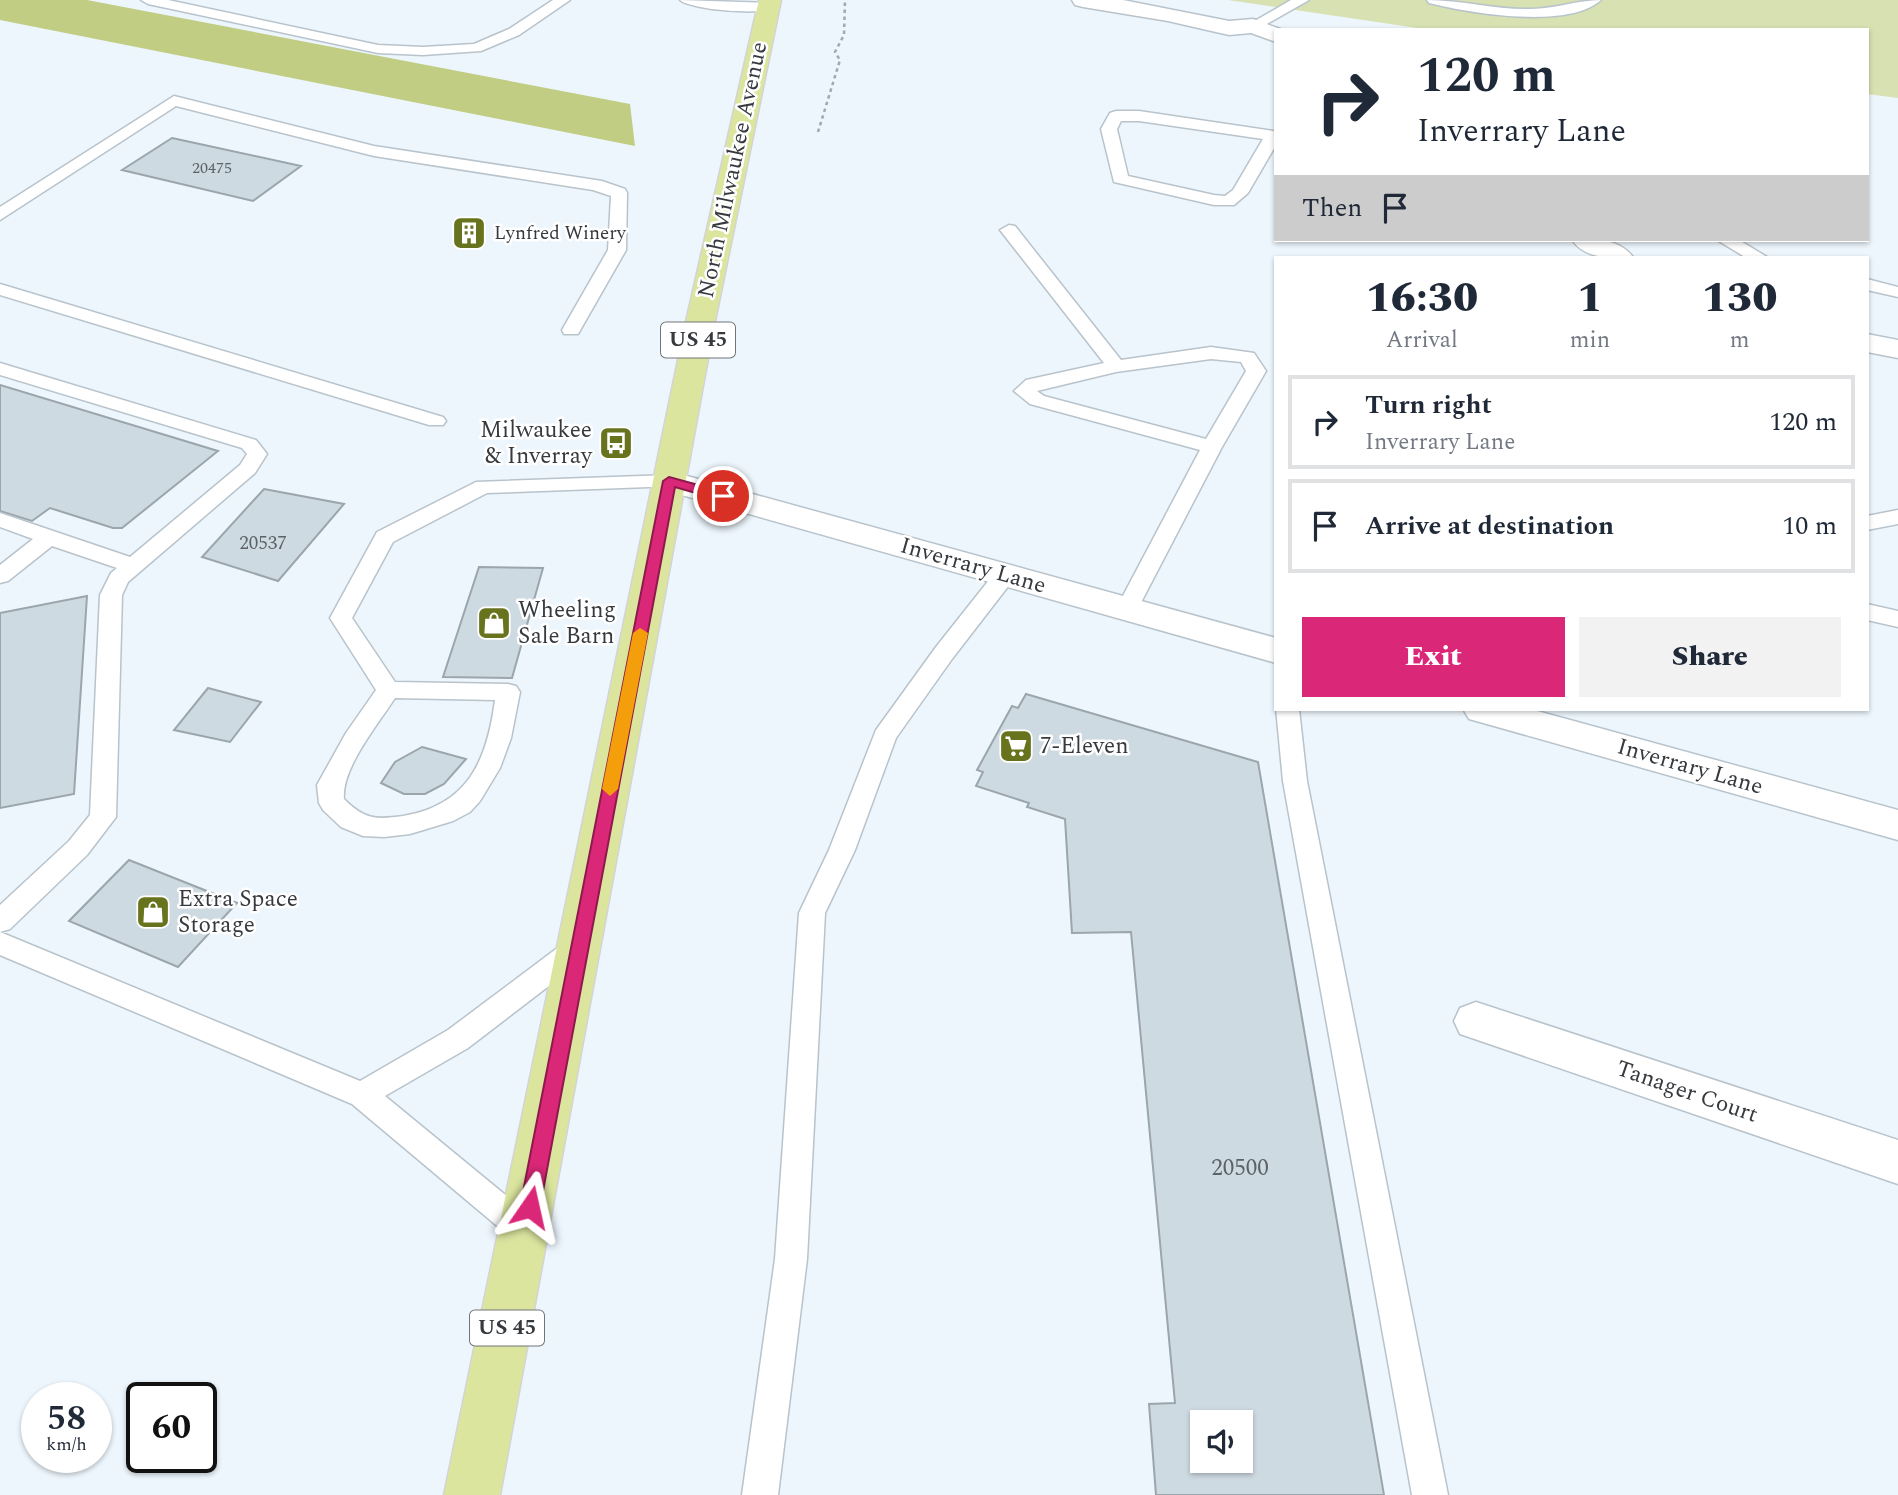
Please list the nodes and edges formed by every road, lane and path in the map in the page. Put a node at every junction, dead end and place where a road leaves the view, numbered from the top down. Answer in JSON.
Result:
{"nodes":[{"id":1,"x":148,"y":0,"type":"edge"},
{"id":2,"x":563,"y":0,"type":"edge"},
{"id":3,"x":687,"y":0,"type":"edge"},
{"id":4,"x":845,"y":0,"type":"edge"},
{"id":5,"x":1083,"y":0,"type":"edge"},
{"id":6,"x":1192,"y":0,"type":"edge"},
{"id":7,"x":1302,"y":0,"type":"edge"},
{"id":8,"x":1434,"y":0,"type":"edge"},
{"id":9,"x":1594,"y":0,"type":"edge"},
{"id":10,"x":770,"y":3,"type":"edge"},
{"id":11,"x":1253,"y":26,"type":"junction"},
{"id":12,"x":370,"y":27,"type":"dead end"},
{"id":13,"x":1274,"y":33,"type":"edge"},
{"id":14,"x":347,"y":42,"type":"junction"},
{"id":15,"x":818,"y":132,"type":"dead end"},
{"id":16,"x":1274,"y":136,"type":"edge"},
{"id":17,"x":0,"y":215,"type":"edge"},
{"id":18,"x":1009,"y":230,"type":"dead end"},
{"id":19,"x":1590,"y":242,"type":"edge"},
{"id":20,"x":1730,"y":242,"type":"edge"},
{"id":21,"x":1617,"y":256,"type":"edge"},
{"id":22,"x":1756,"y":256,"type":"edge"},
{"id":23,"x":1869,"y":285,"type":"edge"},
{"id":24,"x":0,"y":289,"type":"edge"},
{"id":25,"x":1898,"y":292,"type":"edge"},
{"id":26,"x":571,"y":330,"type":"dead end"},
{"id":27,"x":1869,"y":343,"type":"edge"},
{"id":28,"x":1898,"y":349,"type":"edge"},
{"id":29,"x":1116,"y":366,"type":"junction"},
{"id":30,"x":0,"y":369,"type":"edge"},
{"id":31,"x":436,"y":421,"type":"dead end"},
{"id":32,"x":1212,"y":447,"type":"junction"},
{"id":33,"x":669,"y":481,"type":"junction"},
{"id":34,"x":1898,"y":517,"type":"edge"},
{"id":35,"x":0,"y":520,"type":"edge"},
{"id":36,"x":1869,"y":523,"type":"edge"},
{"id":37,"x":49,"y":537,"type":"junction"},
{"id":38,"x":133,"y":566,"type":"junction"},
{"id":39,"x":1005,"y":575,"type":"junction"},
{"id":40,"x":0,"y":576,"type":"edge"},
{"id":41,"x":1127,"y":609,"type":"junction"},
{"id":42,"x":1869,"y":612,"type":"edge"},
{"id":43,"x":1898,"y":619,"type":"edge"},
{"id":44,"x":1274,"y":650,"type":"edge"},
{"id":45,"x":388,"y":690,"type":"junction"},
{"id":46,"x":1287,"y":711,"type":"edge"},
{"id":47,"x":1489,"y":711,"type":"edge"},
{"id":48,"x":1898,"y":825,"type":"edge"},
{"id":49,"x":0,"y":921,"type":"edge"},
{"id":50,"x":0,"y":943,"type":"edge"},
{"id":51,"x":580,"y":946,"type":"junction"},
{"id":52,"x":1476,"y":1021,"type":"dead end"},
{"id":53,"x":362,"y":1095,"type":"junction"},
{"id":54,"x":1898,"y":1163,"type":"edge"},
{"id":55,"x":526,"y":1231,"type":"junction"},
{"id":56,"x":472,"y":1495,"type":"edge"},
{"id":57,"x":760,"y":1495,"type":"edge"},
{"id":58,"x":1430,"y":1495,"type":"edge"}],
"edges":[{"from":1,"to":14,"type":"lane"},
{"from":2,"to":14,"type":"lane"},
{"from":3,"to":10,"type":"lane"},
{"from":4,"to":15,"type":"path"},
{"from":5,"to":11,"type":"street"},
{"from":6,"to":11,"type":"street"},
{"from":7,"to":11,"type":"lane"},
{"from":8,"to":9,"type":"lane"},
{"from":10,"to":33,"type":"main road","name":"North Milwaukee Avenue","number":"US 45"},
{"from":11,"to":13,"type":"street"},
{"from":12,"to":14,"type":"lane"},
{"from":16,"to":16,"type":"lane"},
{"from":17,"to":26,"type":"lane"},
{"from":18,"to":29,"type":"lane"},
{"from":19,"to":21,"type":"street"},
{"from":20,"to":22,"type":"lane"},
{"from":23,"to":25,"type":"lane"},
{"from":24,"to":31,"type":"lane"},
{"from":27,"to":28,"type":"street"},
{"from":29,"to":32,"type":"lane"},
{"from":29,"to":32,"type":"lane"},
{"from":30,"to":38,"type":"lane"},
{"from":32,"to":41,"type":"lane"},
{"from":33,"to":39,"type":"street","name":"Inverrary Lane"},
{"from":33,"to":45,"type":"lane"},
{"from":33,"to":51,"type":"main road","name":"North Milwaukee Avenue","number":"US 45"},
{"from":34,"to":36,"type":"lane"},
{"from":35,"to":37,"type":"lane"},
{"from":37,"to":38,"type":"lane"},
{"from":37,"to":40,"type":"lane"},
{"from":38,"to":49,"type":"lane"},
{"from":39,"to":41,"type":"street","name":"Inverrary Lane"},
{"from":39,"to":57,"type":"lane"},
{"from":41,"to":44,"type":"street","name":"Inverrary Lane"},
{"from":42,"to":43,"type":"lane"},
{"from":45,"to":45,"type":"lane"},
{"from":46,"to":58,"type":"lane"},
{"from":47,"to":48,"type":"street","name":"Inverrary Lane"},
{"from":50,"to":53,"type":"lane"},
{"from":51,"to":53,"type":"lane"},
{"from":51,"to":55,"type":"main road","name":"North Milwaukee Avenue","number":"US 45"},
{"from":52,"to":54,"type":"street","name":"Tanager Court"},
{"from":53,"to":55,"type":"lane"},
{"from":55,"to":56,"type":"main road","name":"North Milwaukee Avenue","number":"US 45"}]}
